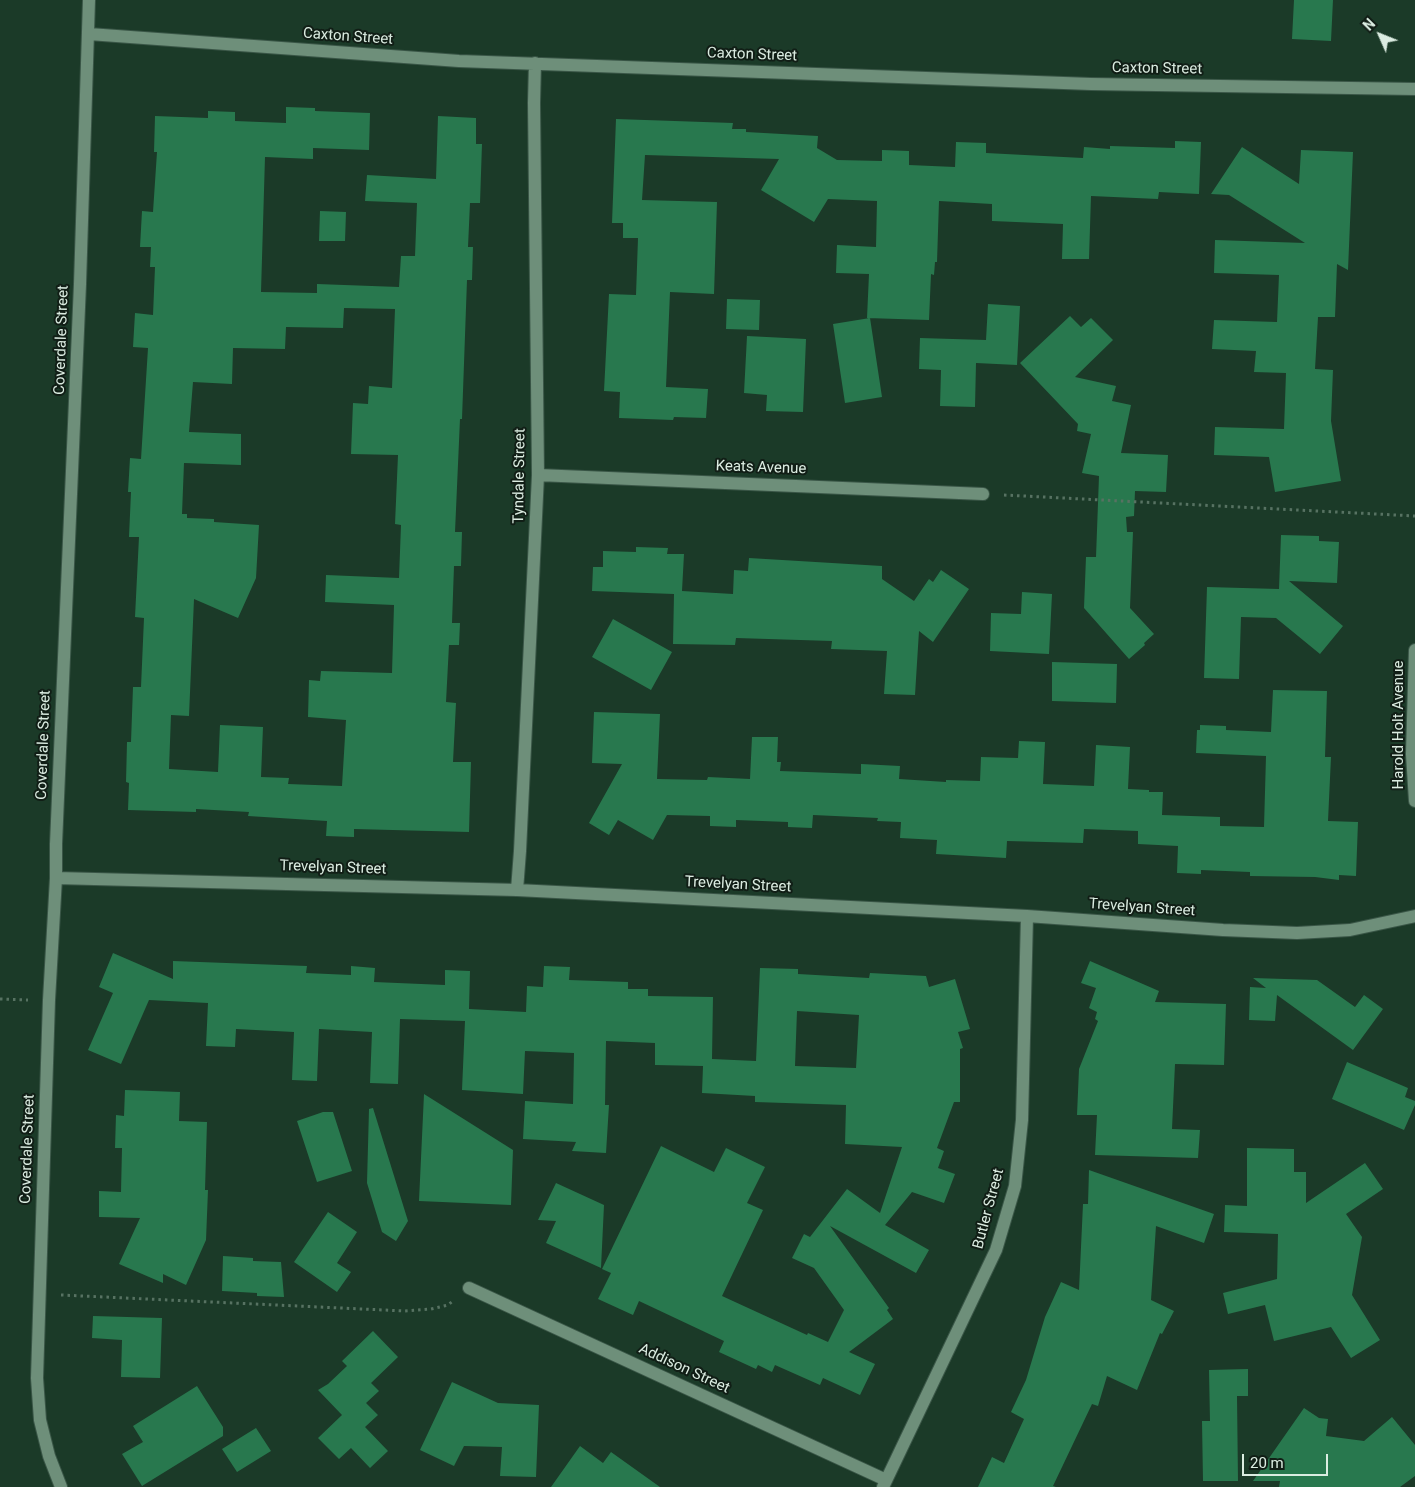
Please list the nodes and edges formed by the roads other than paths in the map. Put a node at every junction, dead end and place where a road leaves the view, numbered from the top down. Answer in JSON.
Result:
{"nodes":[{"id":1,"x":90,"y":0,"type":"edge"},
{"id":2,"x":89,"y":34,"type":"junction"},
{"id":3,"x":535,"y":63,"type":"junction"},
{"id":4,"x":1415,"y":89,"type":"edge"},
{"id":5,"x":538,"y":474,"type":"junction"},
{"id":6,"x":983,"y":494,"type":"road end"},
{"id":7,"x":1415,"y":650,"type":"edge"},
{"id":8,"x":1415,"y":801,"type":"edge"},
{"id":9,"x":56,"y":878,"type":"junction"},
{"id":10,"x":517,"y":890,"type":"junction"},
{"id":11,"x":1027,"y":916,"type":"junction"},
{"id":12,"x":1415,"y":916,"type":"edge"},
{"id":13,"x":469,"y":1288,"type":"road end"},
{"id":14,"x":884,"y":1484,"type":"edge"},
{"id":15,"x":61,"y":1487,"type":"edge"}],
"edges":[{"from":1,"to":2,"type":"street","name":"Coverdale Street"},
{"from":2,"to":3,"type":"street","name":"Caxton Street"},
{"from":2,"to":9,"type":"street","name":"Coverdale Street"},
{"from":3,"to":4,"type":"street","name":"Caxton Street"},
{"from":3,"to":5,"type":"street","name":"Tyndale Street"},
{"from":5,"to":6,"type":"street","name":"Keats Avenue"},
{"from":5,"to":10,"type":"street","name":"Tyndale Street"},
{"from":7,"to":8,"type":"street","name":"Harold Holt Avenue"},
{"from":9,"to":10,"type":"street","name":"Trevelyan Street"},
{"from":9,"to":15,"type":"street","name":"Coverdale Street"},
{"from":10,"to":11,"type":"street","name":"Trevelyan Street"},
{"from":11,"to":12,"type":"street","name":"Trevelyan Street"},
{"from":11,"to":14,"type":"street","name":"Butler Street"},
{"from":13,"to":14,"type":"street","name":"Addison Street"}]}
